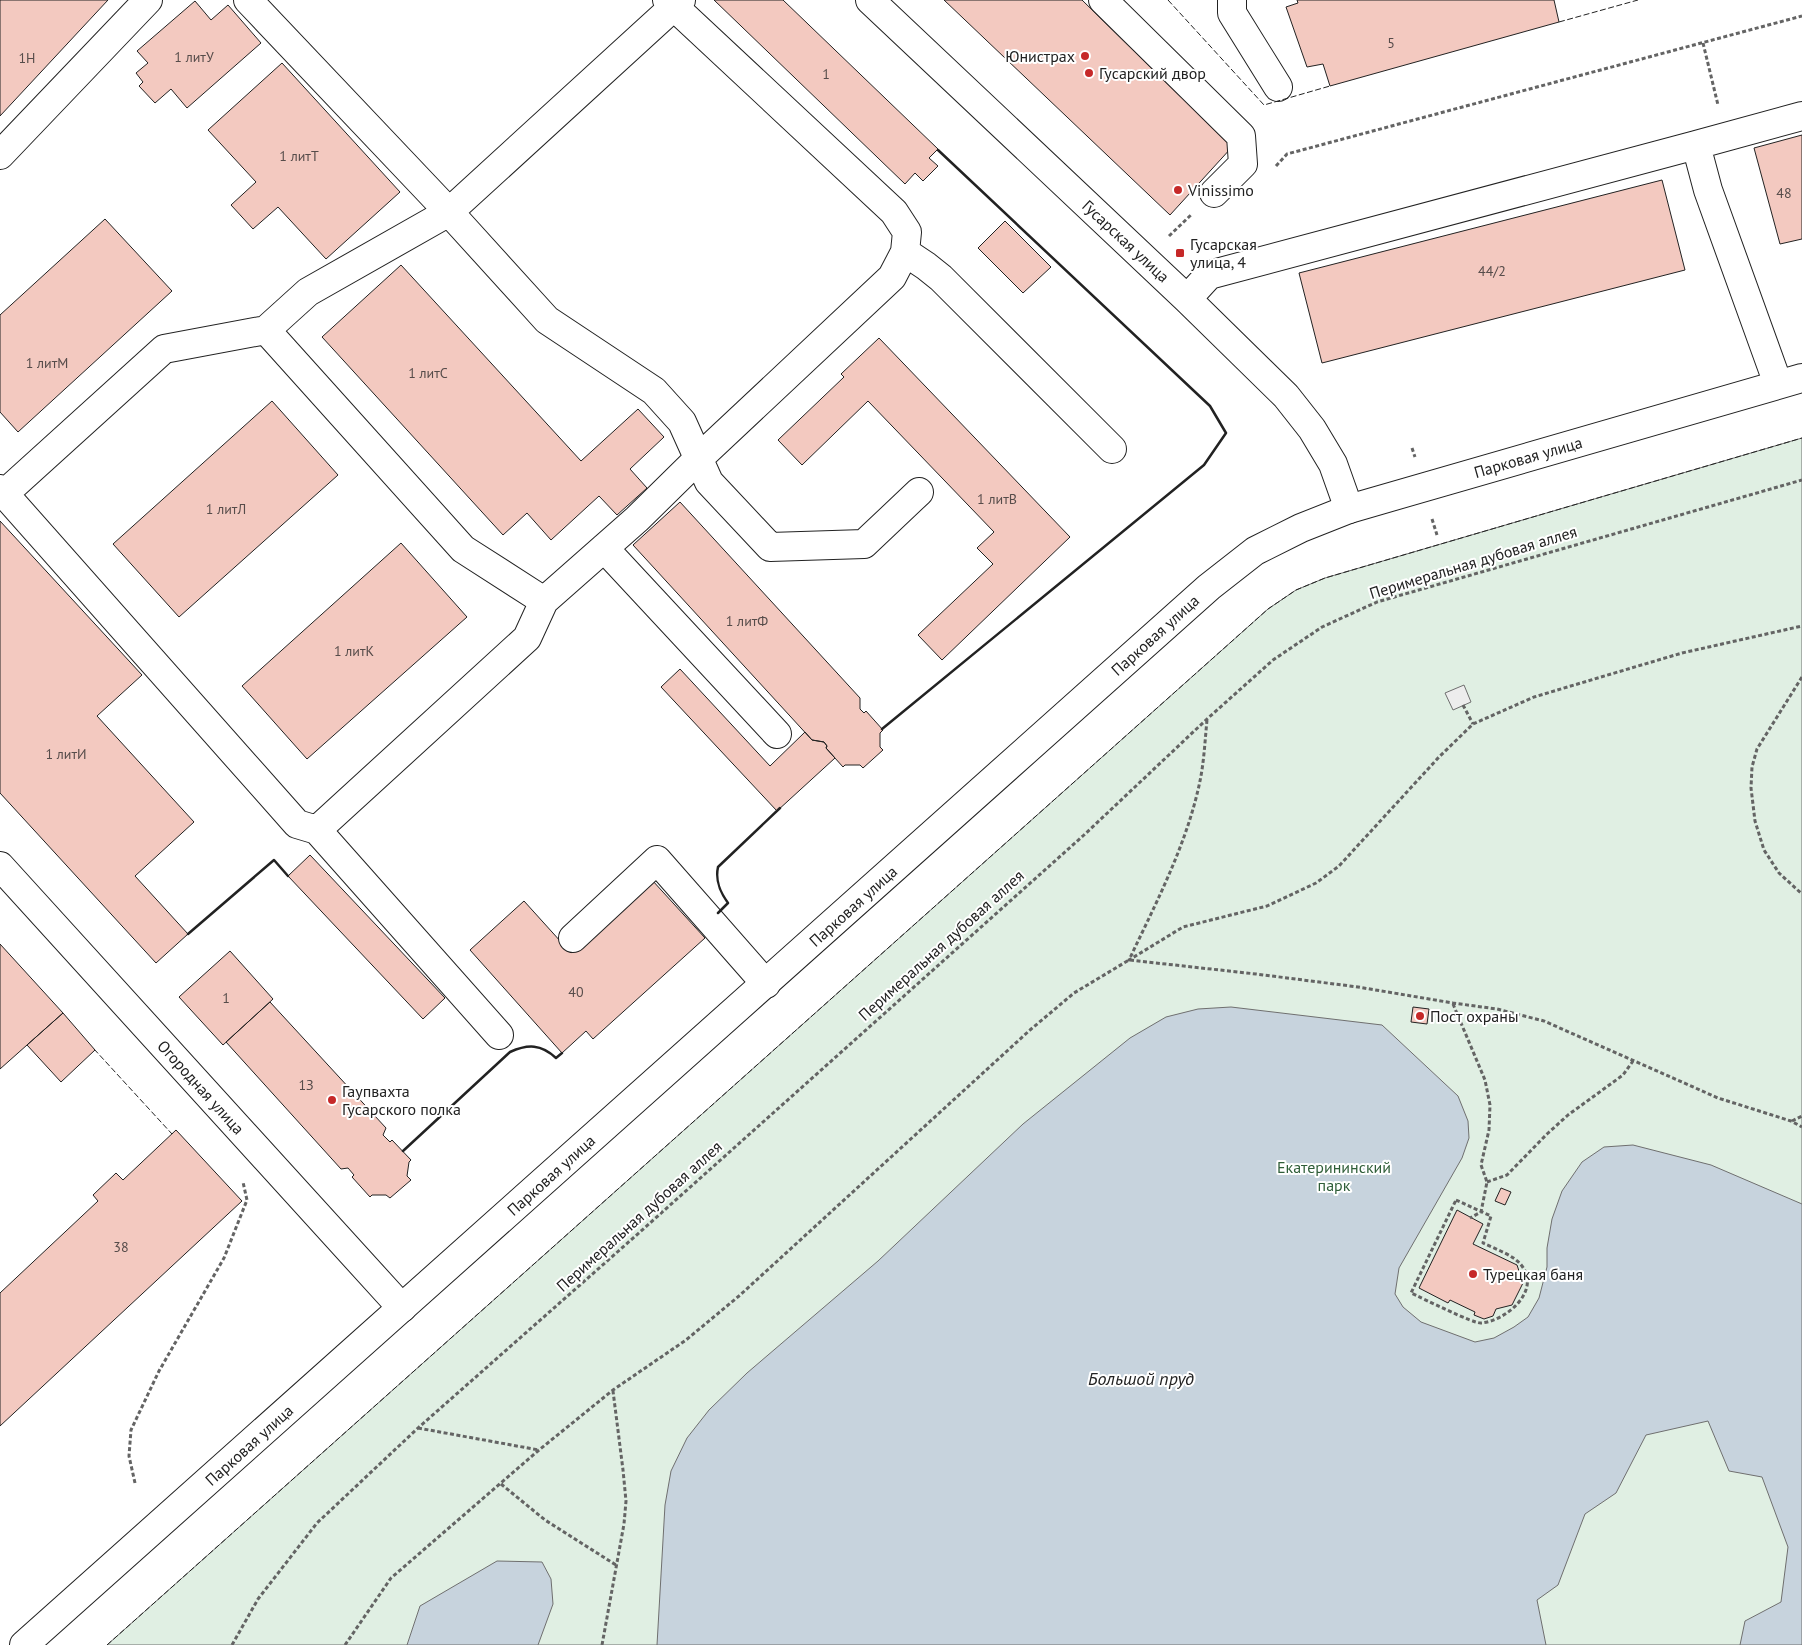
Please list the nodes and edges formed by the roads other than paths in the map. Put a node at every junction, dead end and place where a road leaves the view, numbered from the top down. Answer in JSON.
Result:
{"nodes":[{"id":1,"x":148,"y":0,"type":"edge"},
{"id":2,"x":248,"y":0,"type":"edge"},
{"id":3,"x":870,"y":0,"type":"edge"},
{"id":4,"x":1103,"y":0,"type":"edge"},
{"id":5,"x":1232,"y":0,"type":"edge"},
{"id":6,"x":674,"y":2,"type":"edge"},
{"id":7,"x":1278,"y":87,"type":"dead end"},
{"id":8,"x":1802,"y":116,"type":"edge"},
{"id":9,"x":1696,"y":145,"type":"junction"},
{"id":10,"x":0,"y":156,"type":"edge"},
{"id":11,"x":1214,"y":193,"type":"dead end"},
{"id":12,"x":449,"y":212,"type":"junction"},
{"id":13,"x":906,"y":252,"type":"junction"},
{"id":14,"x":1188,"y":299,"type":"junction"},
{"id":15,"x":266,"y":330,"type":"junction"},
{"id":16,"x":1790,"y":381,"type":"edge"},
{"id":17,"x":1112,"y":448,"type":"dead end"},
{"id":18,"x":698,"y":459,"type":"junction"},
{"id":19,"x":2,"y":492,"type":"edge"},
{"id":20,"x":919,"y":492,"type":"dead end"},
{"id":21,"x":1348,"y":508,"type":"junction"},
{"id":22,"x":604,"y":548,"type":"junction"},
{"id":23,"x":544,"y":601,"type":"junction"},
{"id":24,"x":777,"y":734,"type":"dead end"},
{"id":25,"x":317,"y":830,"type":"junction"},
{"id":26,"x":0,"y":866,"type":"edge"},
{"id":27,"x":574,"y":938,"type":"dead end"},
{"id":28,"x":766,"y":984,"type":"junction"},
{"id":29,"x":499,"y":1035,"type":"dead end"},
{"id":30,"x":402,"y":1308,"type":"junction"},
{"id":31,"x":24,"y":1645,"type":"edge"}],
"edges":[{"from":1,"to":10,"type":"main road"},
{"from":2,"to":12,"type":"main road"},
{"from":3,"to":14,"type":"main road","name":"Гусарская улица"},
{"from":4,"to":11,"type":"main road"},
{"from":5,"to":7,"type":"main road"},
{"from":6,"to":12,"type":"main road"},
{"from":6,"to":13,"type":"main road"},
{"from":8,"to":9,"type":"main road"},
{"from":9,"to":14,"type":"main road"},
{"from":9,"to":16,"type":"main road"},
{"from":12,"to":15,"type":"main road"},
{"from":12,"to":18,"type":"main road"},
{"from":13,"to":17,"type":"main road"},
{"from":13,"to":18,"type":"main road"},
{"from":14,"to":21,"type":"main road","name":"Гусарская улица"},
{"from":15,"to":19,"type":"main road"},
{"from":15,"to":23,"type":"main road"},
{"from":16,"to":21,"type":"main road","name":"Парковая улица"},
{"from":18,"to":20,"type":"main road"},
{"from":18,"to":22,"type":"main road"},
{"from":19,"to":25,"type":"main road"},
{"from":21,"to":28,"type":"main road","name":"Парковая улица"},
{"from":22,"to":23,"type":"main road"},
{"from":22,"to":24,"type":"main road"},
{"from":23,"to":25,"type":"main road"},
{"from":25,"to":29,"type":"main road"},
{"from":26,"to":30,"type":"main road","name":"Огородная улица"},
{"from":27,"to":28,"type":"main road"},
{"from":28,"to":30,"type":"main road","name":"Парковая улица"},
{"from":30,"to":31,"type":"main road","name":"Парковая улица"}]}
